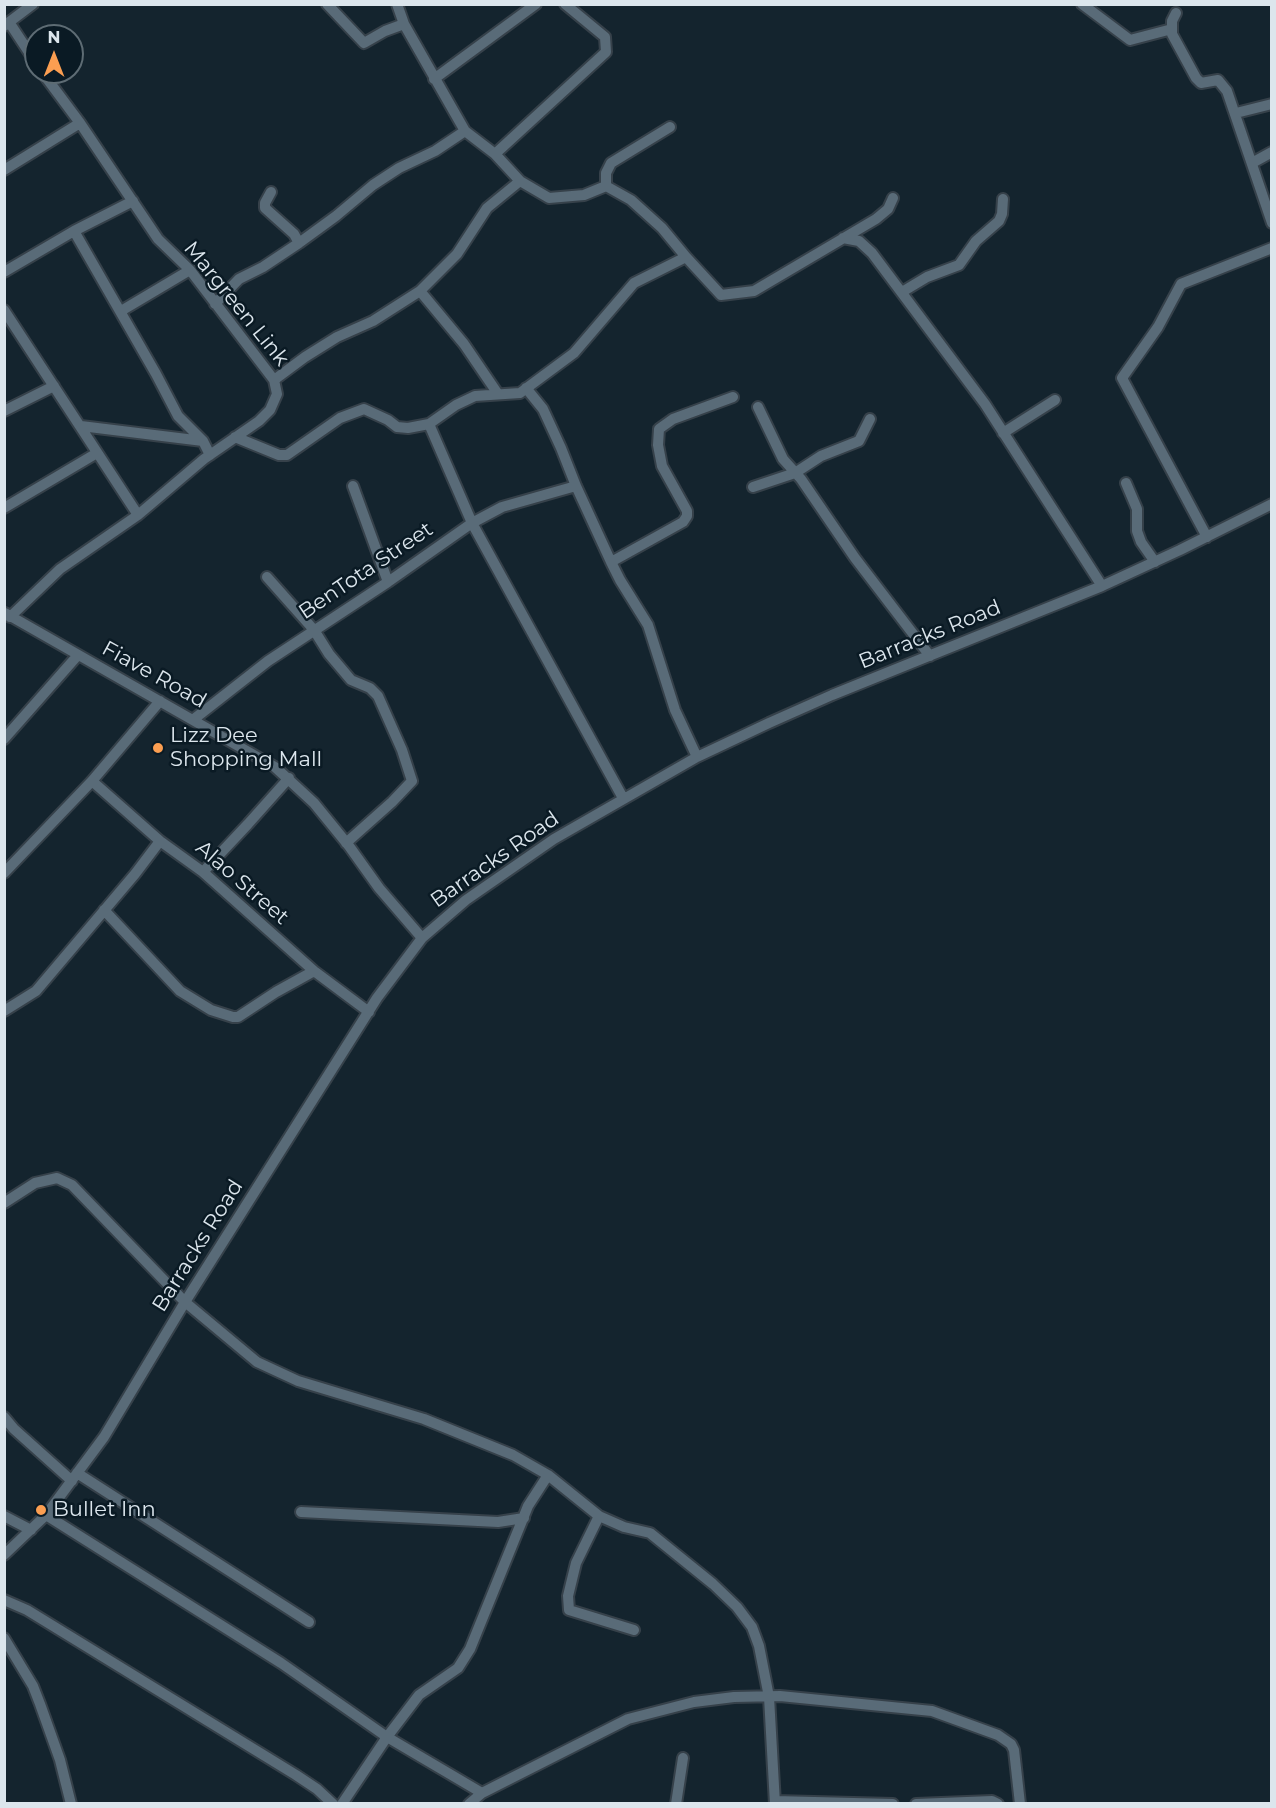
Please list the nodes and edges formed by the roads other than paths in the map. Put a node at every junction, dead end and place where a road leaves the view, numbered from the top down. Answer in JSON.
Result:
{"nodes":[{"id":1,"x":33,"y":4,"type":"edge"},
{"id":2,"x":327,"y":4,"type":"edge"},
{"id":3,"x":397,"y":4,"type":"edge"},
{"id":4,"x":536,"y":4,"type":"edge"},
{"id":5,"x":565,"y":4,"type":"edge"},
{"id":6,"x":1082,"y":4,"type":"edge"},
{"id":7,"x":1176,"y":13,"type":"dead end"},
{"id":8,"x":7,"y":24,"type":"edge"},
{"id":9,"x":404,"y":24,"type":"junction"},
{"id":10,"x":1172,"y":28,"type":"junction"},
{"id":11,"x":24,"y":47,"type":"edge"},
{"id":12,"x":434,"y":79,"type":"junction"},
{"id":13,"x":51,"y":84,"type":"edge"},
{"id":14,"x":1272,"y":104,"type":"edge"},
{"id":15,"x":1236,"y":113,"type":"junction"},
{"id":16,"x":80,"y":123,"type":"junction"},
{"id":17,"x":670,"y":127,"type":"dead end"},
{"id":18,"x":465,"y":131,"type":"junction"},
{"id":19,"x":1272,"y":152,"type":"edge"},
{"id":20,"x":495,"y":154,"type":"junction"},
{"id":21,"x":1252,"y":164,"type":"junction"},
{"id":22,"x":4,"y":170,"type":"edge"},
{"id":23,"x":520,"y":181,"type":"junction"},
{"id":24,"x":606,"y":186,"type":"junction"},
{"id":25,"x":271,"y":192,"type":"dead end"},
{"id":26,"x":893,"y":198,"type":"dead end"},
{"id":27,"x":1003,"y":199,"type":"dead end"},
{"id":28,"x":133,"y":201,"type":"junction"},
{"id":29,"x":1272,"y":223,"type":"edge"},
{"id":30,"x":74,"y":231,"type":"junction"},
{"id":31,"x":843,"y":238,"type":"junction"},
{"id":32,"x":298,"y":243,"type":"junction"},
{"id":33,"x":1272,"y":248,"type":"edge"},
{"id":34,"x":686,"y":257,"type":"junction"},
{"id":35,"x":190,"y":270,"type":"junction"},
{"id":36,"x":4,"y":272,"type":"edge"},
{"id":37,"x":420,"y":291,"type":"junction"},
{"id":38,"x":902,"y":292,"type":"junction"},
{"id":39,"x":216,"y":304,"type":"junction"},
{"id":40,"x":4,"y":310,"type":"edge"},
{"id":41,"x":121,"y":310,"type":"junction"},
{"id":42,"x":274,"y":380,"type":"junction"},
{"id":43,"x":54,"y":386,"type":"junction"},
{"id":44,"x":526,"y":388,"type":"junction"},
{"id":45,"x":498,"y":394,"type":"junction"},
{"id":46,"x":733,"y":397,"type":"dead end"},
{"id":47,"x":1055,"y":400,"type":"dead end"},
{"id":48,"x":758,"y":407,"type":"dead end"},
{"id":49,"x":4,"y":411,"type":"edge"},
{"id":50,"x":870,"y":419,"type":"dead end"},
{"id":51,"x":429,"y":424,"type":"junction"},
{"id":52,"x":81,"y":426,"type":"junction"},
{"id":53,"x":1003,"y":433,"type":"junction"},
{"id":54,"x":235,"y":437,"type":"junction"},
{"id":55,"x":203,"y":441,"type":"junction"},
{"id":56,"x":97,"y":453,"type":"junction"},
{"id":57,"x":210,"y":455,"type":"junction"},
{"id":58,"x":795,"y":473,"type":"junction"},
{"id":59,"x":1126,"y":483,"type":"dead end"},
{"id":60,"x":352,"y":486,"type":"dead end"},
{"id":61,"x":576,"y":486,"type":"junction"},
{"id":62,"x":753,"y":487,"type":"dead end"},
{"id":63,"x":1272,"y":504,"type":"edge"},
{"id":64,"x":4,"y":508,"type":"edge"},
{"id":65,"x":138,"y":515,"type":"junction"},
{"id":66,"x":472,"y":523,"type":"junction"},
{"id":67,"x":1207,"y":537,"type":"junction"},
{"id":68,"x":611,"y":562,"type":"junction"},
{"id":69,"x":1155,"y":562,"type":"junction"},
{"id":70,"x":267,"y":577,"type":"dead end"},
{"id":71,"x":388,"y":582,"type":"junction"},
{"id":72,"x":1102,"y":586,"type":"junction"},
{"id":73,"x":7,"y":615,"type":"edge"},
{"id":74,"x":314,"y":630,"type":"junction"},
{"id":75,"x":78,"y":655,"type":"junction"},
{"id":76,"x":930,"y":656,"type":"junction"},
{"id":77,"x":160,"y":700,"type":"junction"},
{"id":78,"x":194,"y":719,"type":"junction"},
{"id":79,"x":4,"y":739,"type":"edge"},
{"id":80,"x":698,"y":757,"type":"junction"},
{"id":81,"x":289,"y":778,"type":"junction"},
{"id":82,"x":92,"y":781,"type":"junction"},
{"id":83,"x":624,"y":798,"type":"junction"},
{"id":84,"x":160,"y":841,"type":"junction"},
{"id":85,"x":346,"y":843,"type":"junction"},
{"id":86,"x":203,"y":872,"type":"junction"},
{"id":87,"x":4,"y":873,"type":"edge"},
{"id":88,"x":104,"y":910,"type":"junction"},
{"id":89,"x":422,"y":938,"type":"junction"},
{"id":90,"x":314,"y":971,"type":"junction"},
{"id":91,"x":4,"y":1011,"type":"edge"},
{"id":92,"x":369,"y":1012,"type":"junction"},
{"id":93,"x":4,"y":1203,"type":"edge"},
{"id":94,"x":185,"y":1302,"type":"junction"},
{"id":95,"x":4,"y":1417,"type":"edge"},
{"id":96,"x":548,"y":1475,"type":"junction"},
{"id":97,"x":74,"y":1477,"type":"junction"},
{"id":98,"x":301,"y":1512,"type":"dead end"},
{"id":99,"x":46,"y":1515,"type":"junction"},
{"id":100,"x":4,"y":1516,"type":"edge"},
{"id":101,"x":599,"y":1516,"type":"junction"},
{"id":102,"x":524,"y":1518,"type":"junction"},
{"id":103,"x":31,"y":1530,"type":"junction"},
{"id":104,"x":4,"y":1556,"type":"edge"},
{"id":105,"x":4,"y":1600,"type":"edge"},
{"id":106,"x":309,"y":1622,"type":"dead end"},
{"id":107,"x":634,"y":1630,"type":"dead end"},
{"id":108,"x":4,"y":1638,"type":"edge"},
{"id":109,"x":769,"y":1697,"type":"junction"},
{"id":110,"x":387,"y":1737,"type":"junction"},
{"id":111,"x":683,"y":1758,"type":"dead end"},
{"id":112,"x":482,"y":1793,"type":"junction"},
{"id":113,"x":775,"y":1802,"type":"edge"},
{"id":114,"x":71,"y":1803,"type":"edge"},
{"id":115,"x":333,"y":1803,"type":"edge"},
{"id":116,"x":342,"y":1803,"type":"edge"},
{"id":117,"x":468,"y":1803,"type":"edge"},
{"id":118,"x":676,"y":1803,"type":"edge"},
{"id":119,"x":874,"y":1803,"type":"edge"},
{"id":120,"x":893,"y":1803,"type":"edge"},
{"id":121,"x":916,"y":1803,"type":"edge"},
{"id":122,"x":998,"y":1803,"type":"edge"},
{"id":123,"x":1020,"y":1803,"type":"edge"}],
"edges":[{"from":1,"to":8,"type":"street"},
{"from":2,"to":9,"type":"street"},
{"from":3,"to":9,"type":"street"},
{"from":4,"to":12,"type":"street"},
{"from":5,"to":20,"type":"street"},
{"from":6,"to":10,"type":"street"},
{"from":7,"to":10,"type":"street"},
{"from":8,"to":11,"type":"street"},
{"from":9,"to":12,"type":"street"},
{"from":10,"to":15,"type":"street"},
{"from":12,"to":18,"type":"street"},
{"from":13,"to":16,"type":"street","name":"Margreen Link"},
{"from":14,"to":15,"type":"street"},
{"from":15,"to":21,"type":"street"},
{"from":16,"to":22,"type":"street"},
{"from":16,"to":28,"type":"street","name":"Margreen Link"},
{"from":17,"to":24,"type":"street"},
{"from":18,"to":20,"type":"street"},
{"from":18,"to":32,"type":"street"},
{"from":19,"to":21,"type":"street"},
{"from":20,"to":23,"type":"street"},
{"from":21,"to":29,"type":"street"},
{"from":23,"to":24,"type":"street"},
{"from":23,"to":37,"type":"street"},
{"from":24,"to":34,"type":"street"},
{"from":25,"to":32,"type":"street"},
{"from":26,"to":31,"type":"street"},
{"from":27,"to":38,"type":"street"},
{"from":28,"to":30,"type":"street"},
{"from":28,"to":35,"type":"street","name":"Margreen Link"},
{"from":30,"to":36,"type":"street"},
{"from":30,"to":41,"type":"street"},
{"from":31,"to":34,"type":"street"},
{"from":31,"to":38,"type":"street"},
{"from":32,"to":39,"type":"street"},
{"from":33,"to":67,"type":"street"},
{"from":34,"to":44,"type":"street"},
{"from":35,"to":39,"type":"street","name":"Margreen Link"},
{"from":35,"to":41,"type":"street"},
{"from":37,"to":42,"type":"street"},
{"from":37,"to":45,"type":"street"},
{"from":38,"to":53,"type":"street"},
{"from":39,"to":42,"type":"street","name":"Margreen Link"},
{"from":40,"to":43,"type":"street"},
{"from":41,"to":55,"type":"street"},
{"from":42,"to":54,"type":"street","name":"Margreen Link"},
{"from":43,"to":49,"type":"street"},
{"from":43,"to":52,"type":"street"},
{"from":44,"to":45,"type":"street"},
{"from":44,"to":61,"type":"street"},
{"from":45,"to":51,"type":"street"},
{"from":46,"to":68,"type":"street"},
{"from":47,"to":53,"type":"street"},
{"from":48,"to":58,"type":"street"},
{"from":50,"to":58,"type":"street"},
{"from":51,"to":54,"type":"street"},
{"from":51,"to":66,"type":"street"},
{"from":52,"to":55,"type":"street"},
{"from":52,"to":56,"type":"street"},
{"from":53,"to":72,"type":"street"},
{"from":54,"to":57,"type":"street","name":"Margreen Link"},
{"from":55,"to":57,"type":"street"},
{"from":56,"to":64,"type":"street"},
{"from":56,"to":65,"type":"street"},
{"from":57,"to":65,"type":"street","name":"Margreen Link"},
{"from":58,"to":62,"type":"street"},
{"from":58,"to":76,"type":"street"},
{"from":59,"to":69,"type":"street"},
{"from":60,"to":71,"type":"street"},
{"from":61,"to":66,"type":"street","name":"BenTota Street"},
{"from":61,"to":68,"type":"street"},
{"from":63,"to":67,"type":"street","name":"Barracks Road"},
{"from":65,"to":73,"type":"street","name":"Margreen Link"},
{"from":66,"to":71,"type":"street","name":"BenTota Street"},
{"from":66,"to":83,"type":"street"},
{"from":67,"to":69,"type":"street","name":"Barracks Road"},
{"from":68,"to":80,"type":"street"},
{"from":69,"to":72,"type":"street","name":"Barracks Road"},
{"from":70,"to":74,"type":"street"},
{"from":71,"to":74,"type":"street","name":"BenTota Street"},
{"from":72,"to":76,"type":"street","name":"Barracks Road"},
{"from":73,"to":75,"type":"street","name":"Fiave Road"},
{"from":74,"to":78,"type":"street","name":"BenTota Street"},
{"from":74,"to":85,"type":"street"},
{"from":75,"to":77,"type":"street","name":"Fiave Road"},
{"from":75,"to":79,"type":"street"},
{"from":76,"to":80,"type":"street","name":"Barracks Road"},
{"from":77,"to":78,"type":"street","name":"Fiave Road"},
{"from":77,"to":82,"type":"street"},
{"from":78,"to":81,"type":"street","name":"Fiave Road"},
{"from":80,"to":83,"type":"street","name":"Barracks Road"},
{"from":81,"to":85,"type":"street","name":"Fiave Road"},
{"from":81,"to":86,"type":"street"},
{"from":82,"to":84,"type":"street","name":"Alao Street"},
{"from":82,"to":87,"type":"street"},
{"from":83,"to":89,"type":"street","name":"Barracks Road"},
{"from":84,"to":86,"type":"street","name":"Alao Street"},
{"from":84,"to":88,"type":"street"},
{"from":85,"to":89,"type":"street","name":"Fiave Road"},
{"from":86,"to":90,"type":"street","name":"Alao Street"},
{"from":88,"to":90,"type":"street"},
{"from":88,"to":91,"type":"street"},
{"from":89,"to":92,"type":"street","name":"Barracks Road"},
{"from":90,"to":92,"type":"street","name":"Alao Street"},
{"from":92,"to":94,"type":"street","name":"Barracks Road"},
{"from":93,"to":94,"type":"street"},
{"from":94,"to":96,"type":"street"},
{"from":94,"to":97,"type":"street","name":"Barracks Road"},
{"from":95,"to":97,"type":"street"},
{"from":96,"to":101,"type":"street"},
{"from":96,"to":102,"type":"street"},
{"from":97,"to":99,"type":"street","name":"Barracks Road"},
{"from":97,"to":106,"type":"street"},
{"from":98,"to":102,"type":"street"},
{"from":99,"to":103,"type":"street","name":"Barracks Road"},
{"from":99,"to":110,"type":"street"},
{"from":100,"to":103,"type":"street"},
{"from":101,"to":107,"type":"street"},
{"from":101,"to":109,"type":"street"},
{"from":102,"to":110,"type":"street"},
{"from":103,"to":104,"type":"street","name":"Barracks Road"},
{"from":105,"to":115,"type":"street"},
{"from":108,"to":114,"type":"street"},
{"from":109,"to":112,"type":"street"},
{"from":109,"to":113,"type":"street"},
{"from":109,"to":123,"type":"street"},
{"from":110,"to":112,"type":"street"},
{"from":110,"to":116,"type":"street"},
{"from":111,"to":118,"type":"street"},
{"from":112,"to":117,"type":"street"},
{"from":113,"to":119,"type":"street"},
{"from":119,"to":120,"type":"street"},
{"from":121,"to":122,"type":"street"}]}
